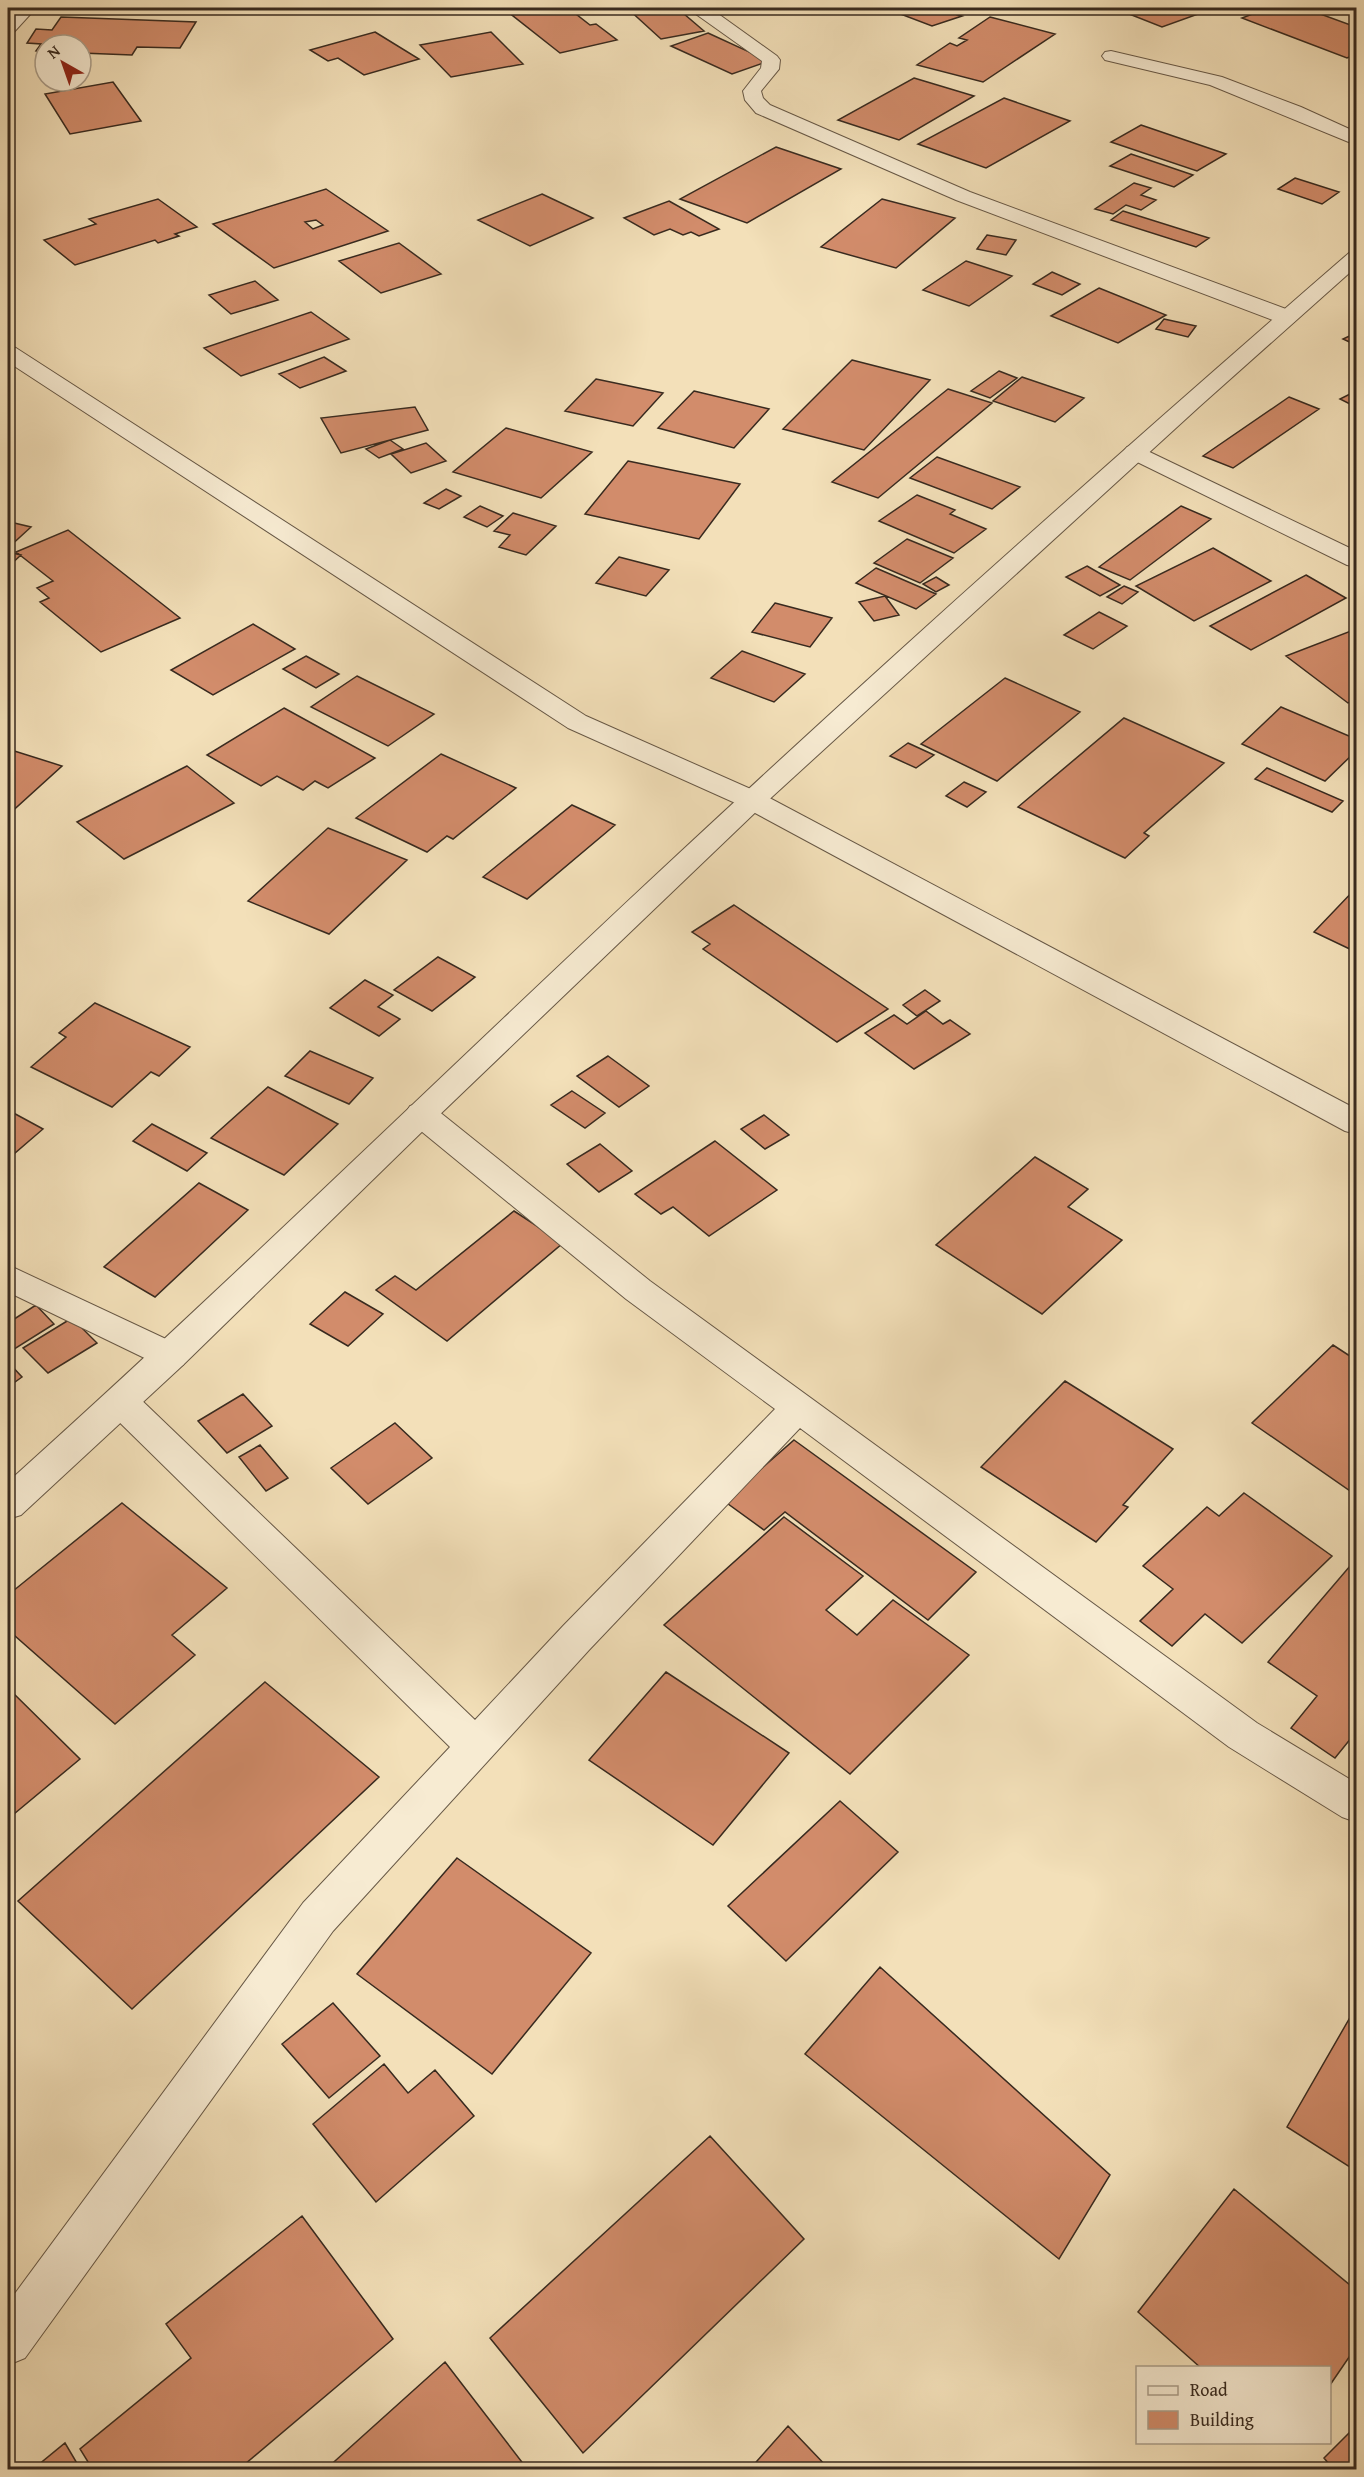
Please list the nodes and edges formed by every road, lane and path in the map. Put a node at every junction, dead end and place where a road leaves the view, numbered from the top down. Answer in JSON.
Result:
{"nodes":[{"id":1,"x":27,"y":8,"type":"edge"},
{"id":2,"x":699,"y":8,"type":"edge"},
{"id":3,"x":8,"y":28,"type":"edge"},
{"id":4,"x":1111,"y":57,"type":"dead end"},
{"id":5,"x":1356,"y":139,"type":"edge"},
{"id":6,"x":1356,"y":257,"type":"edge"},
{"id":7,"x":1286,"y":317,"type":"junction"},
{"id":8,"x":8,"y":352,"type":"edge"},
{"id":9,"x":1135,"y":452,"type":"junction"},
{"id":10,"x":1356,"y":560,"type":"edge"},
{"id":11,"x":752,"y":800,"type":"junction"},
{"id":12,"x":421,"y":1114,"type":"junction"},
{"id":13,"x":1356,"y":1123,"type":"edge"},
{"id":14,"x":8,"y":1278,"type":"edge"},
{"id":15,"x":171,"y":1356,"type":"junction"},
{"id":16,"x":121,"y":1401,"type":"junction"},
{"id":17,"x":798,"y":1408,"type":"junction"},
{"id":18,"x":8,"y":1504,"type":"edge"},
{"id":19,"x":476,"y":1746,"type":"junction"},
{"id":20,"x":1356,"y":1804,"type":"edge"},
{"id":21,"x":8,"y":2341,"type":"edge"}],
"edges":[{"from":1,"to":3,"type":"street"},
{"from":2,"to":7,"type":"street"},
{"from":4,"to":5,"type":"street"},
{"from":6,"to":7,"type":"street"},
{"from":7,"to":9,"type":"street"},
{"from":8,"to":11,"type":"street"},
{"from":9,"to":10,"type":"street"},
{"from":9,"to":11,"type":"street"},
{"from":11,"to":12,"type":"street"},
{"from":11,"to":13,"type":"street"},
{"from":12,"to":15,"type":"street"},
{"from":12,"to":17,"type":"street"},
{"from":14,"to":15,"type":"street"},
{"from":15,"to":16,"type":"street"},
{"from":16,"to":18,"type":"street"},
{"from":16,"to":19,"type":"street"},
{"from":17,"to":19,"type":"street"},
{"from":17,"to":20,"type":"street"},
{"from":19,"to":21,"type":"street"}]}
